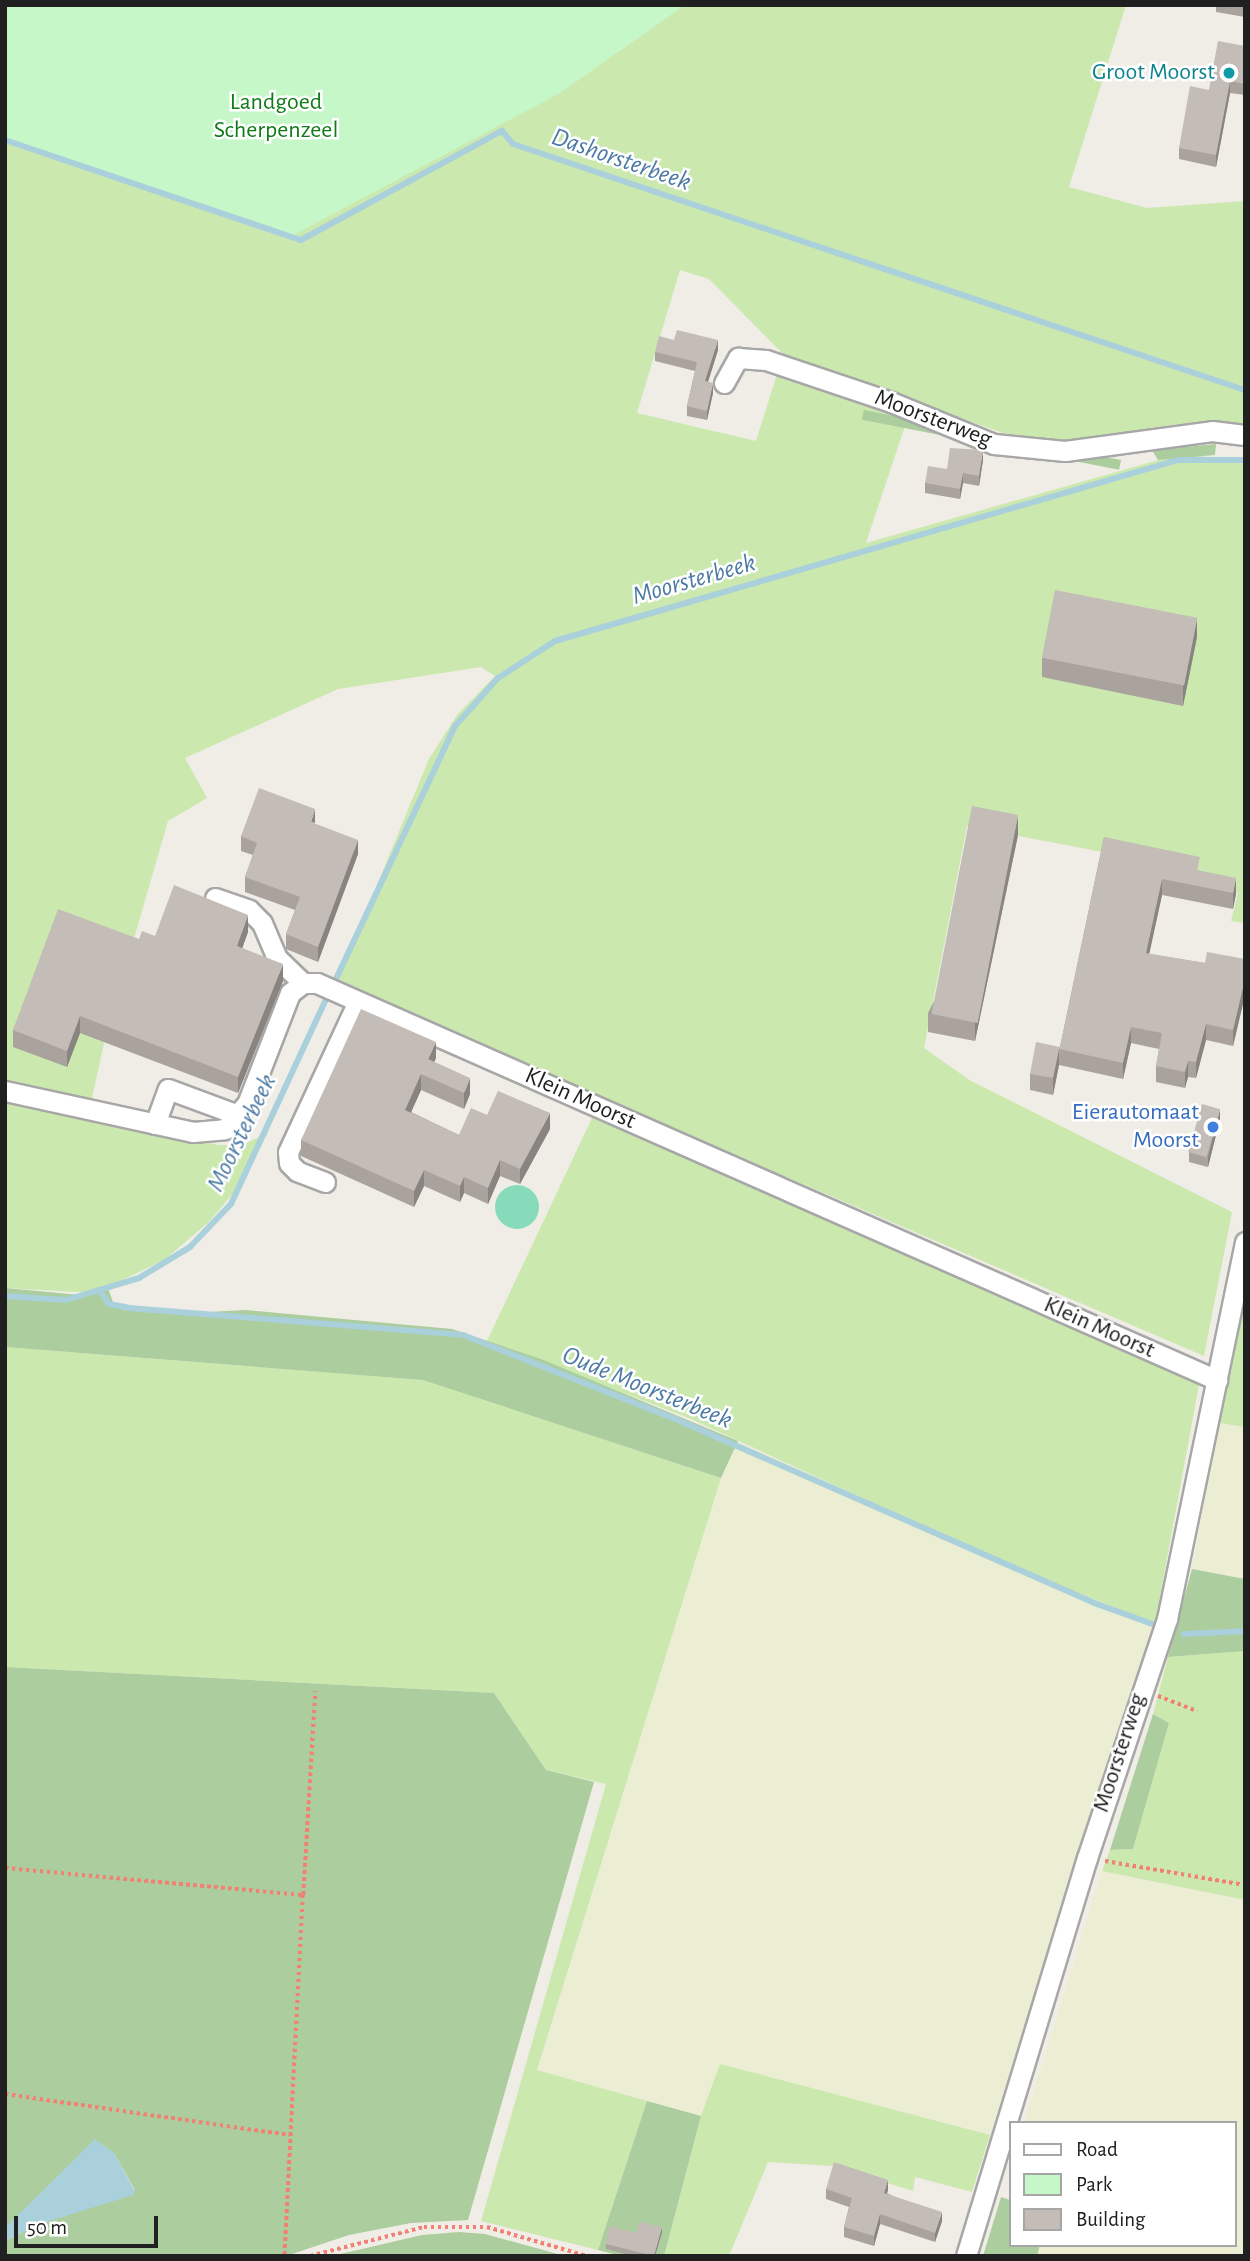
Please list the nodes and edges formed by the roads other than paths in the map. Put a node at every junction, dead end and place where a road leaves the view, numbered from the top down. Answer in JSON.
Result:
{"nodes":[{"id":1,"x":724,"y":383,"type":"dead end"},
{"id":2,"x":1245,"y":435,"type":"edge"},
{"id":3,"x":215,"y":898,"type":"edge"},
{"id":4,"x":303,"y":983,"type":"junction"},
{"id":5,"x":358,"y":1001,"type":"junction"},
{"id":6,"x":5,"y":1091,"type":"edge"},
{"id":7,"x":242,"y":1116,"type":"junction"},
{"id":8,"x":155,"y":1124,"type":"junction"},
{"id":9,"x":325,"y":1182,"type":"dead end"},
{"id":10,"x":1245,"y":1242,"type":"edge"},
{"id":11,"x":1217,"y":1380,"type":"junction"},
{"id":12,"x":966,"y":2256,"type":"edge"}],
"edges":[{"from":1,"to":2,"type":"street","name":"Moorsterweg"},
{"from":3,"to":4,"type":"street"},
{"from":4,"to":5,"type":"street","name":"Klein Moorst"},
{"from":4,"to":7,"type":"street"},
{"from":5,"to":9,"type":"street"},
{"from":5,"to":11,"type":"street","name":"Klein Moorst"},
{"from":6,"to":8,"type":"street"},
{"from":7,"to":8,"type":"street"},
{"from":7,"to":8,"type":"street"},
{"from":10,"to":11,"type":"street","name":"Moorsterweg"},
{"from":11,"to":12,"type":"street","name":"Moorsterweg"}]}
